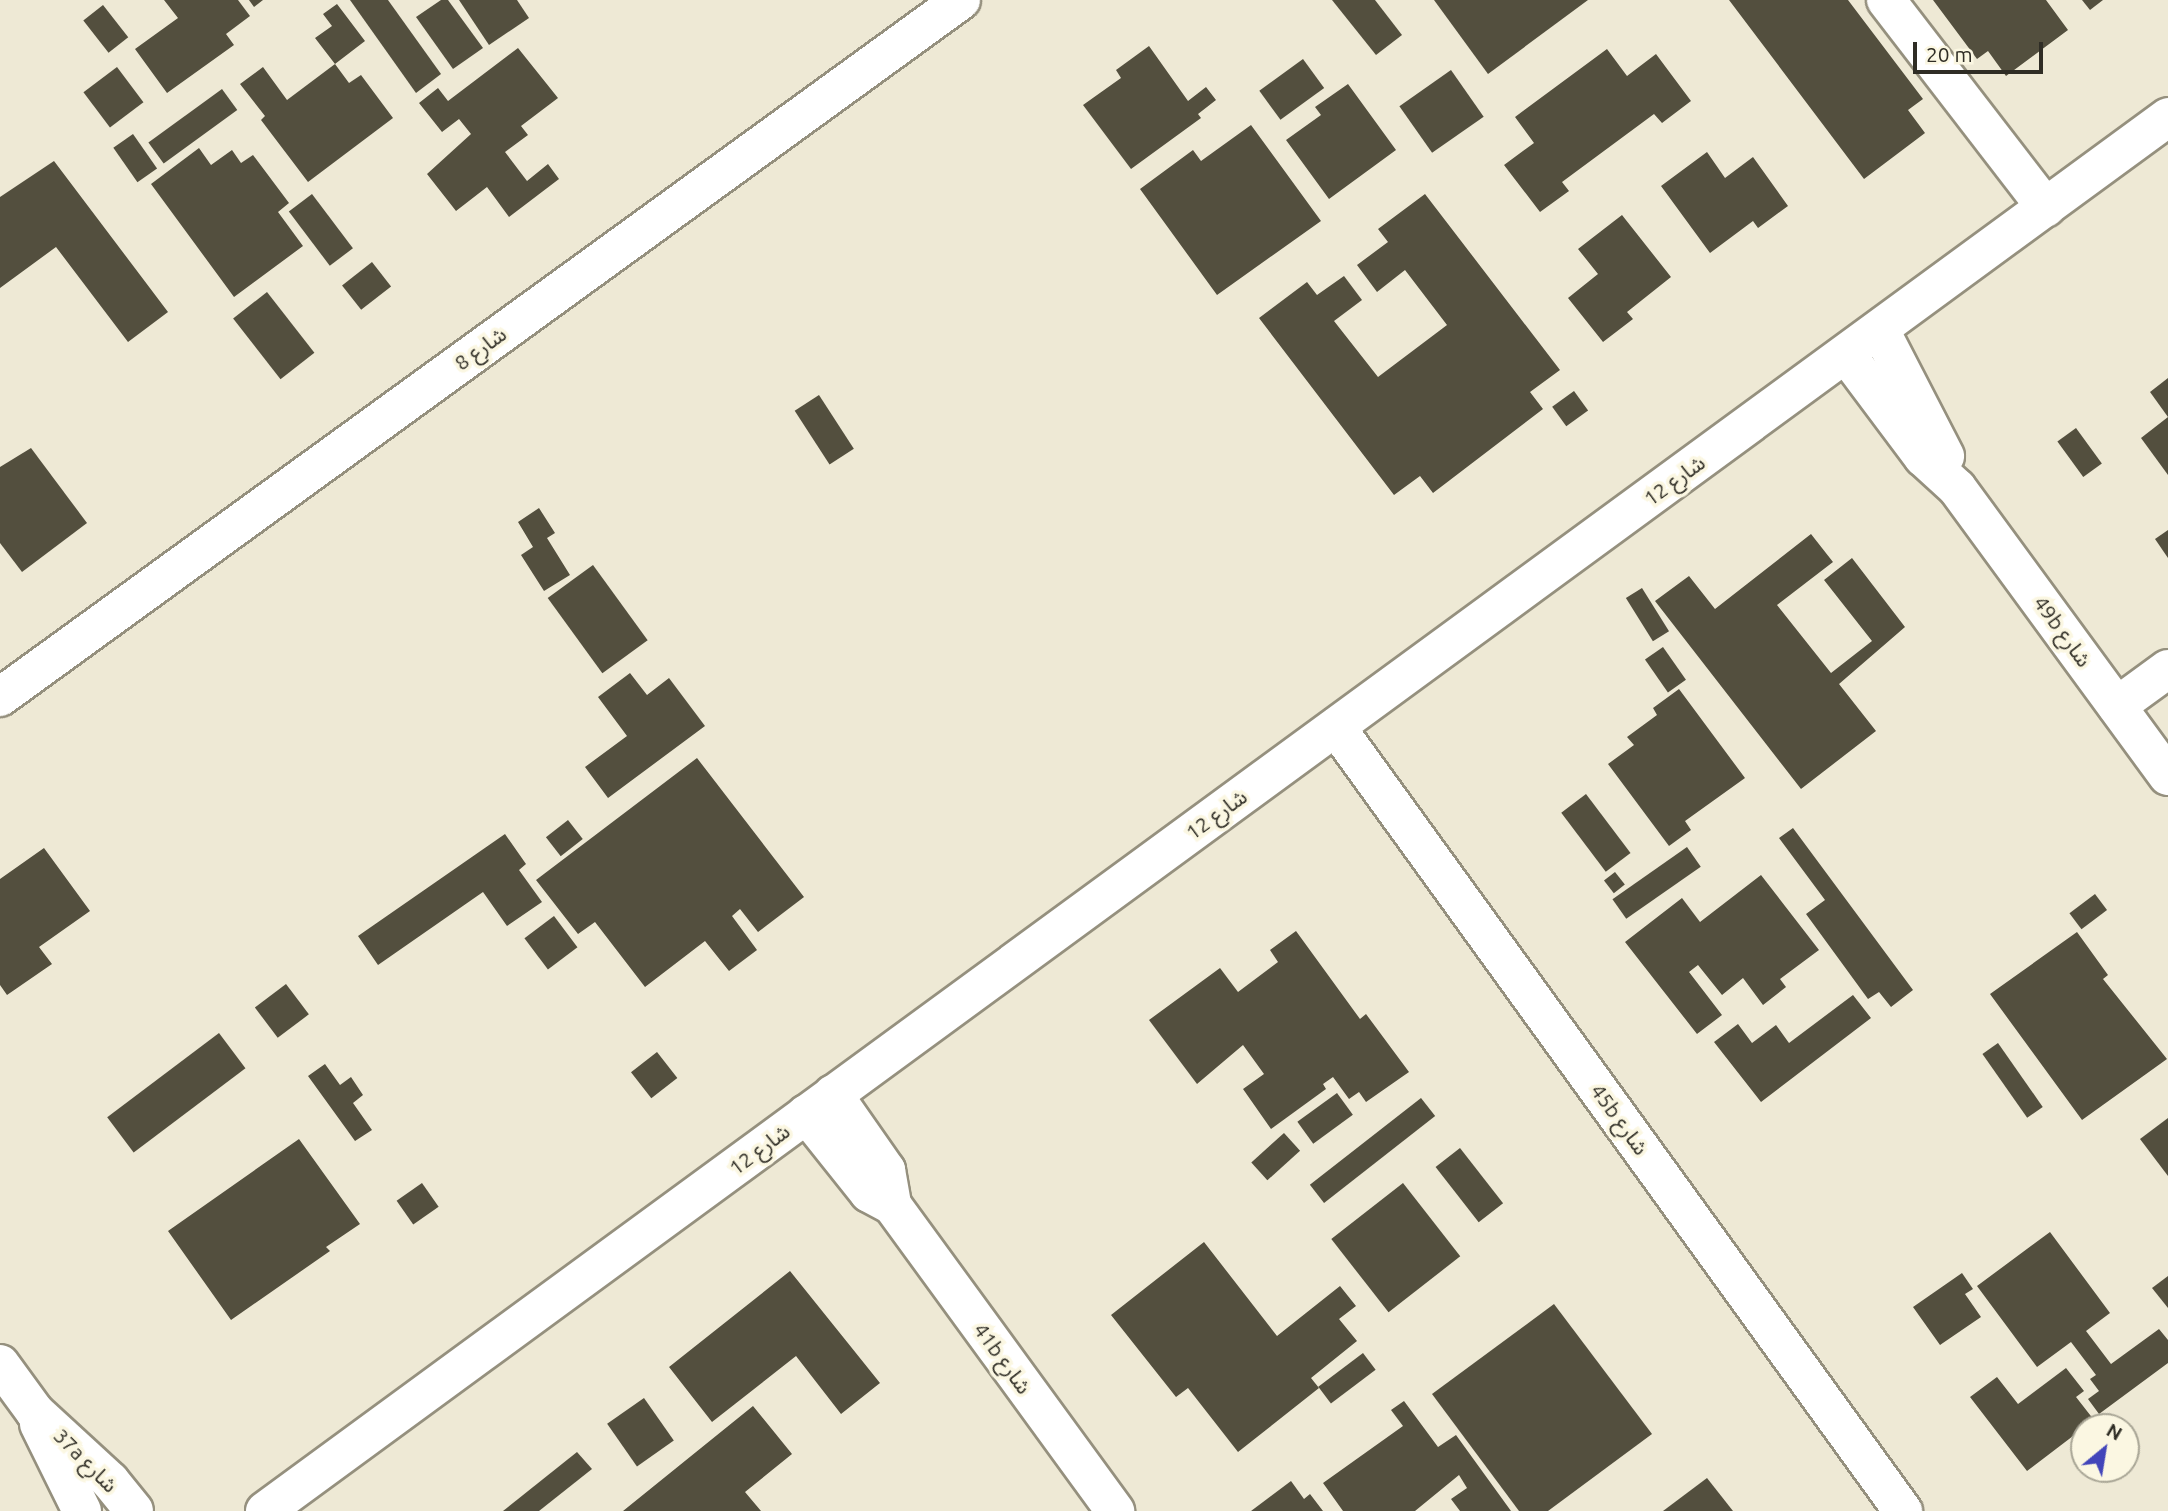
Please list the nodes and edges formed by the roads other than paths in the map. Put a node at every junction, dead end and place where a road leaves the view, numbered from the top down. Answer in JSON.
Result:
{"nodes":[{"id":1,"x":961,"y":0,"type":"edge"},
{"id":2,"x":1886,"y":0,"type":"edge"},
{"id":3,"x":2168,"y":117,"type":"edge"},
{"id":4,"x":2046,"y":208,"type":"junction"},
{"id":5,"x":1880,"y":330,"type":"junction"},
{"id":6,"x":1846,"y":355,"type":"junction"},
{"id":7,"x":1957,"y":488,"type":"junction"},
{"id":8,"x":2168,"y":669,"type":"edge"},
{"id":9,"x":0,"y":698,"type":"edge"},
{"id":10,"x":2118,"y":706,"type":"junction"},
{"id":11,"x":1335,"y":727,"type":"junction"},
{"id":12,"x":2168,"y":776,"type":"edge"},
{"id":13,"x":820,"y":1104,"type":"junction"},
{"id":14,"x":0,"y":1364,"type":"edge"},
{"id":15,"x":35,"y":1412,"type":"junction"},
{"id":16,"x":82,"y":1511,"type":"edge"},
{"id":17,"x":134,"y":1511,"type":"edge"},
{"id":18,"x":265,"y":1511,"type":"edge"},
{"id":19,"x":1115,"y":1511,"type":"edge"},
{"id":20,"x":1903,"y":1511,"type":"edge"}],
"edges":[{"from":1,"to":9,"type":"street","name":"شارع 8"},
{"from":2,"to":4,"type":"street"},
{"from":3,"to":4,"type":"street","name":"شارع 12"},
{"from":4,"to":5,"type":"street","name":"شارع 12"},
{"from":5,"to":6,"type":"street","name":"شارع 12"},
{"from":5,"to":7,"type":"street","name":"49b شارع"},
{"from":6,"to":7,"type":"street","name":"49b شارع"},
{"from":6,"to":11,"type":"street","name":"شارع 12"},
{"from":7,"to":10,"type":"street","name":"49b شارع"},
{"from":8,"to":10,"type":"street"},
{"from":10,"to":12,"type":"street","name":"49b شارع"},
{"from":11,"to":13,"type":"street","name":"شارع 12"},
{"from":11,"to":20,"type":"street","name":"45b شارع"},
{"from":13,"to":18,"type":"street","name":"شارع 12"},
{"from":13,"to":19,"type":"street","name":"41b شارع"},
{"from":14,"to":15,"type":"street","name":"37a شارع"},
{"from":15,"to":16,"type":"street","name":"37a شارع"},
{"from":15,"to":17,"type":"street","name":"37a شارع"}]}
